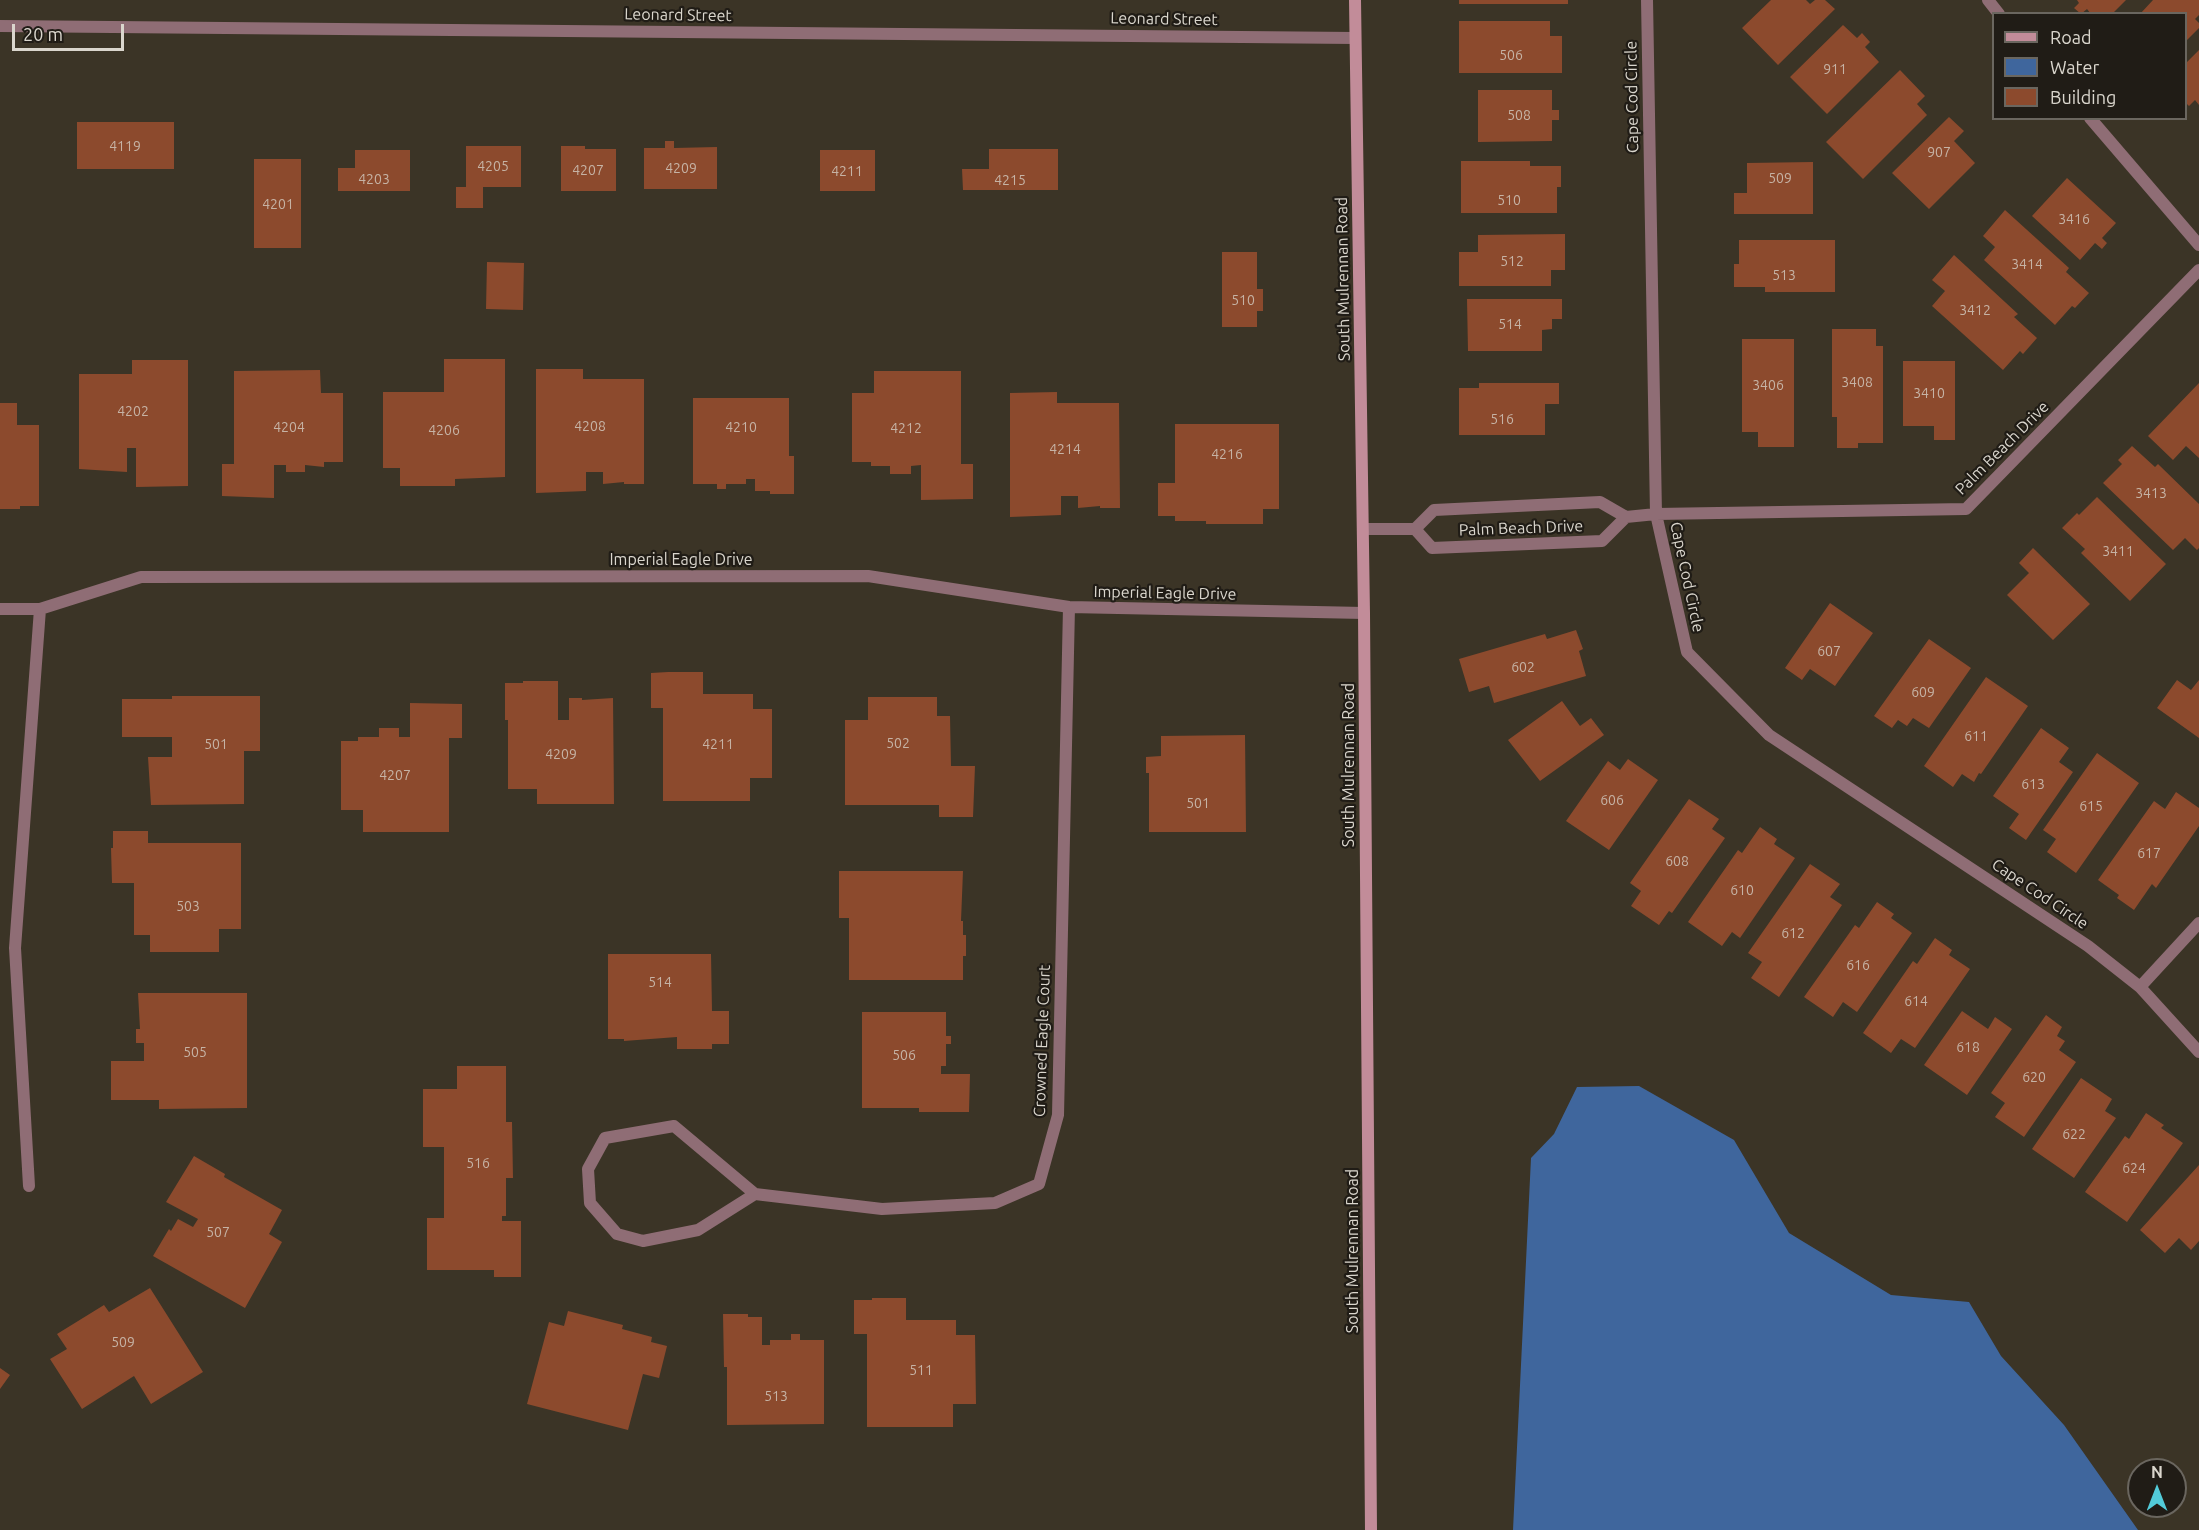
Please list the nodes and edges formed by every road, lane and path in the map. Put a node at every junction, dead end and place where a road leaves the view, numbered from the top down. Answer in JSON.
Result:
{"nodes":[{"id":1,"x":1355,"y":0,"type":"edge"},
{"id":2,"x":1647,"y":0,"type":"edge"},
{"id":3,"x":1988,"y":0,"type":"edge"},
{"id":4,"x":1997,"y":12,"type":"edge"},
{"id":5,"x":0,"y":26,"type":"edge"},
{"id":6,"x":1355,"y":38,"type":"junction"},
{"id":7,"x":2092,"y":120,"type":"edge"},
{"id":8,"x":2199,"y":245,"type":"edge"},
{"id":9,"x":2199,"y":270,"type":"edge"},
{"id":10,"x":1656,"y":514,"type":"junction"},
{"id":11,"x":1626,"y":517,"type":"junction"},
{"id":12,"x":1363,"y":530,"type":"junction"},
{"id":13,"x":1415,"y":530,"type":"junction"},
{"id":14,"x":1069,"y":607,"type":"junction"},
{"id":15,"x":0,"y":609,"type":"edge"},
{"id":16,"x":40,"y":609,"type":"junction"},
{"id":17,"x":1364,"y":613,"type":"junction"},
{"id":18,"x":2199,"y":923,"type":"edge"},
{"id":19,"x":2140,"y":987,"type":"junction"},
{"id":20,"x":2199,"y":1052,"type":"edge"},
{"id":21,"x":29,"y":1186,"type":"dead end"},
{"id":22,"x":755,"y":1194,"type":"junction"},
{"id":23,"x":1371,"y":1530,"type":"edge"}],
"edges":[{"from":1,"to":6,"type":"street","name":"South Mulrennan Road"},
{"from":2,"to":10,"type":"street","name":"Cape Cod Circle"},
{"from":3,"to":4,"type":"street"},
{"from":5,"to":6,"type":"street","name":"Leonard Street"},
{"from":6,"to":12,"type":"street","name":"South Mulrennan Road"},
{"from":7,"to":8,"type":"street"},
{"from":9,"to":10,"type":"street","name":"Palm Beach Drive"},
{"from":10,"to":11,"type":"street","name":"Palm Beach Drive"},
{"from":10,"to":19,"type":"street","name":"Cape Cod Circle"},
{"from":11,"to":13,"type":"street","name":"Palm Beach Drive"},
{"from":11,"to":13,"type":"street","name":"Palm Beach Drive"},
{"from":12,"to":13,"type":"street"},
{"from":12,"to":17,"type":"street","name":"South Mulrennan Road"},
{"from":14,"to":16,"type":"street","name":"Imperial Eagle Drive"},
{"from":14,"to":17,"type":"street","name":"Imperial Eagle Drive"},
{"from":14,"to":22,"type":"street","name":"Crowned Eagle Court"},
{"from":15,"to":16,"type":"street","name":"Imperial Eagle Drive"},
{"from":16,"to":21,"type":"street"},
{"from":17,"to":23,"type":"street","name":"South Mulrennan Road"},
{"from":18,"to":19,"type":"street"},
{"from":19,"to":20,"type":"street","name":"Cape Cod Circle"},
{"from":22,"to":22,"type":"street"}]}
